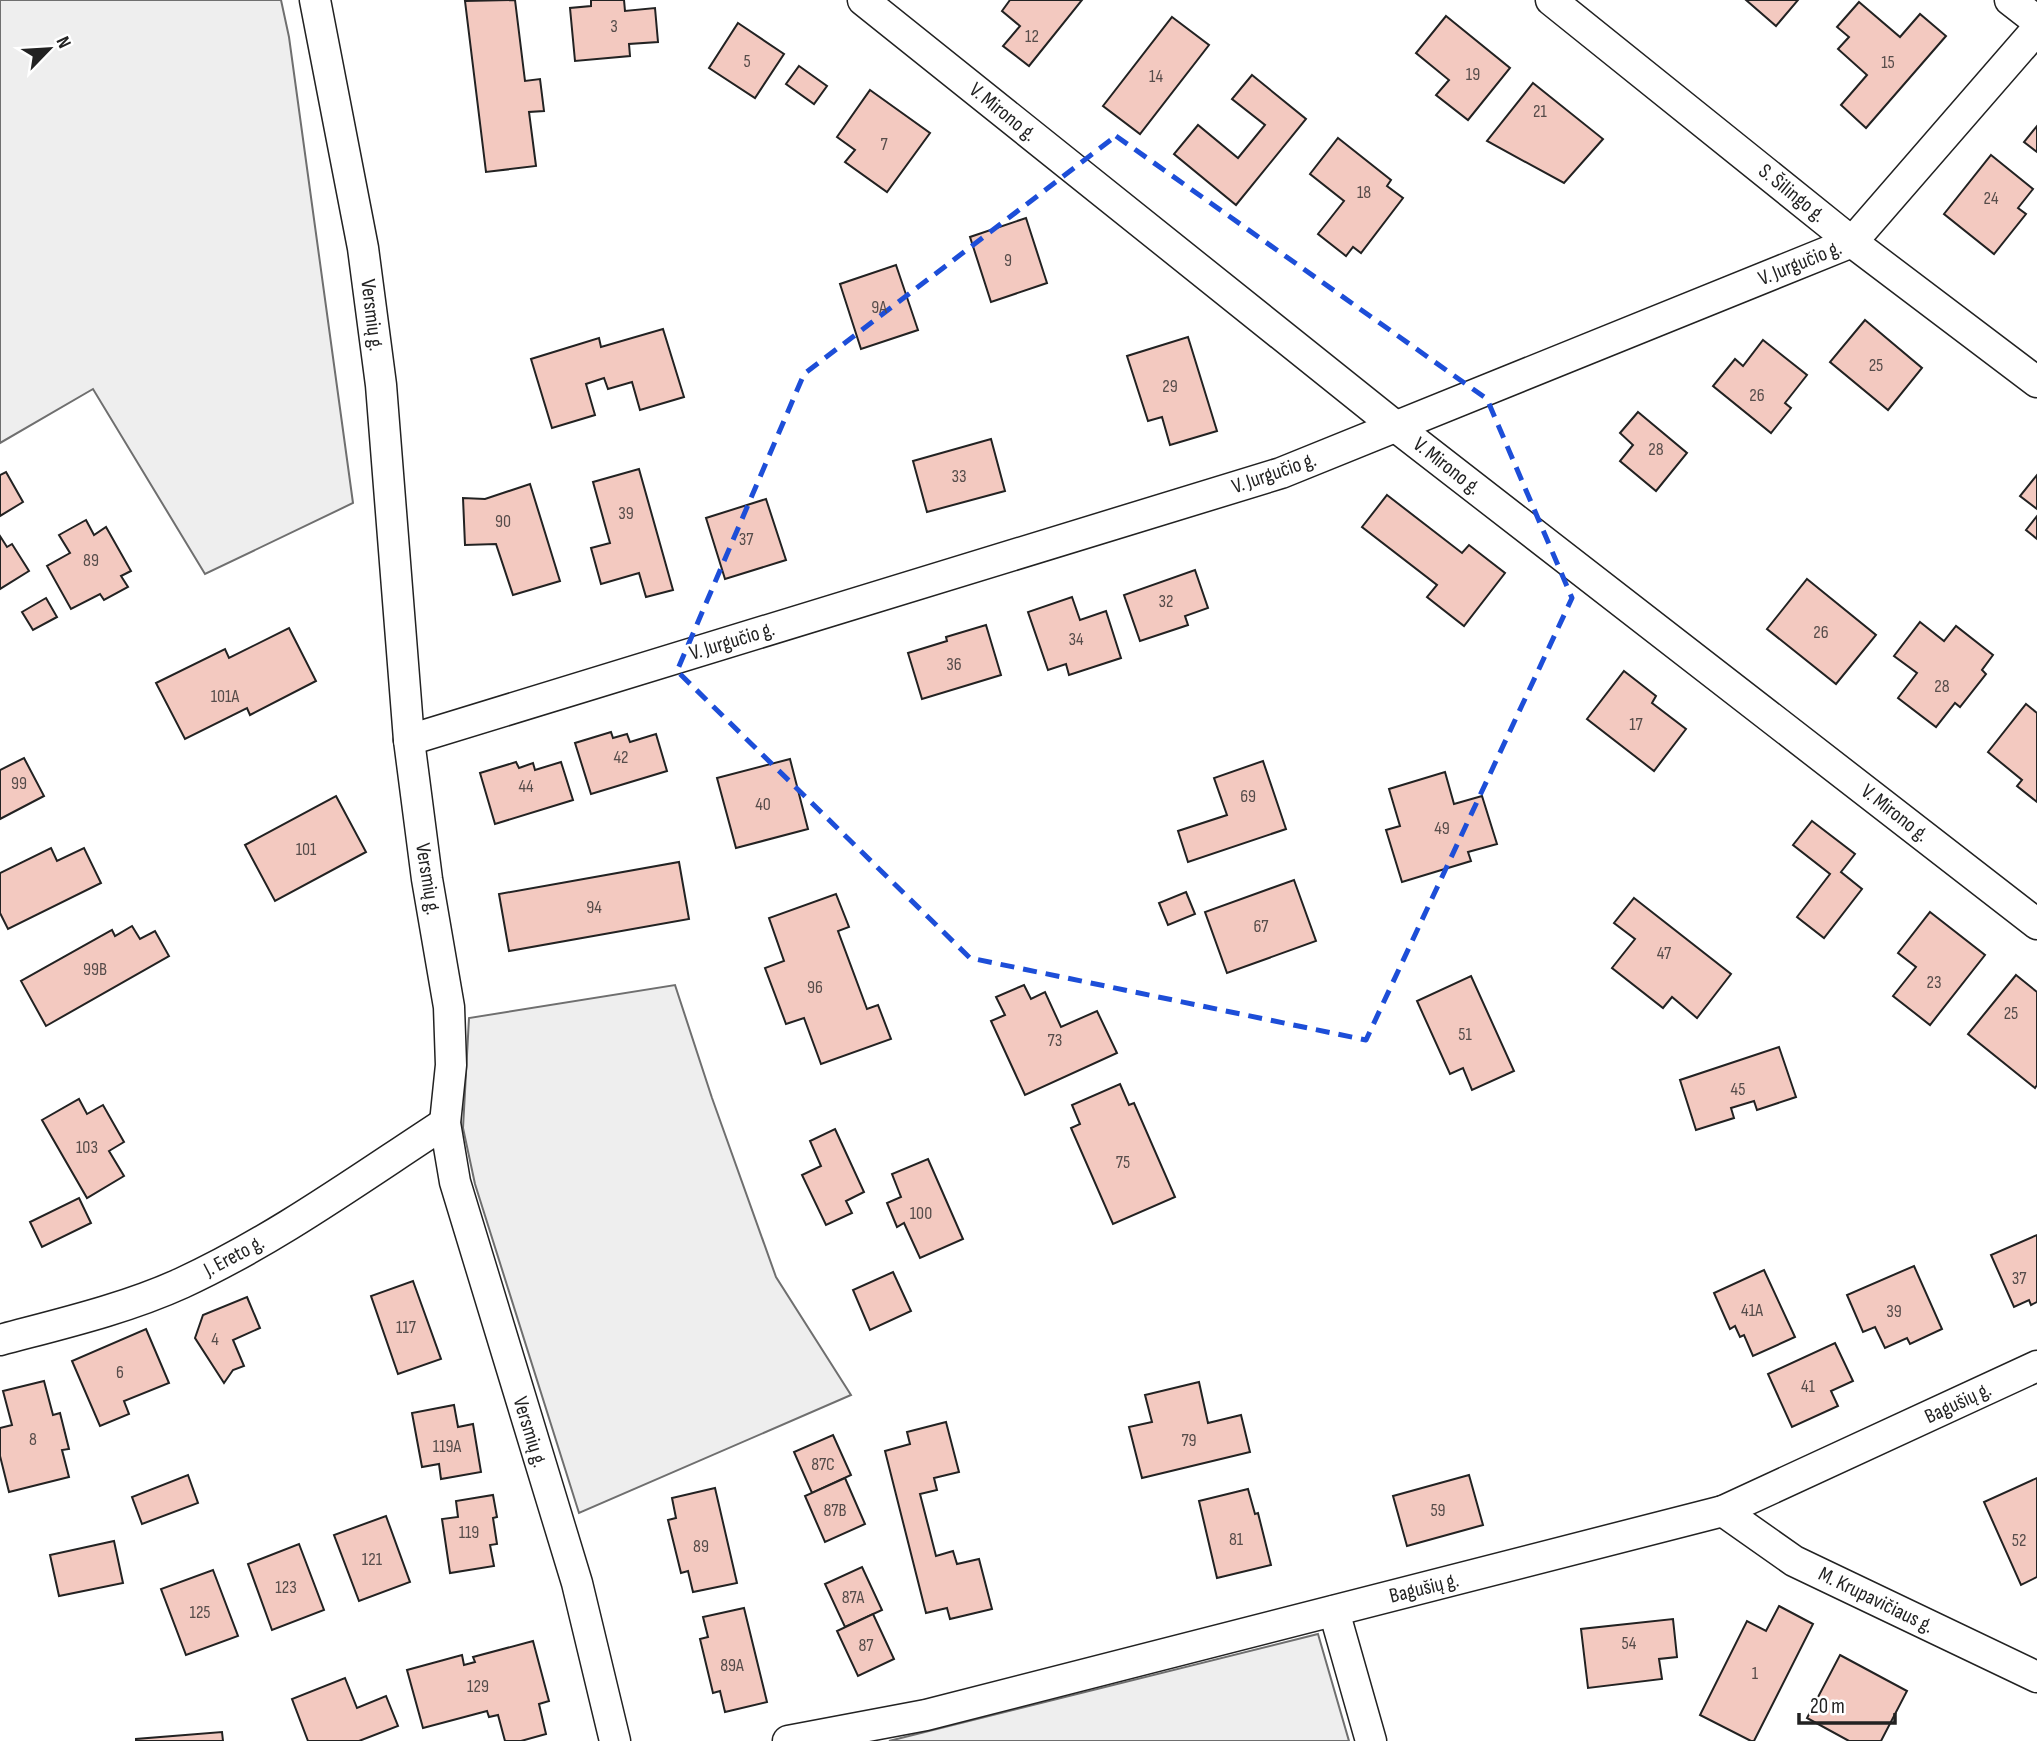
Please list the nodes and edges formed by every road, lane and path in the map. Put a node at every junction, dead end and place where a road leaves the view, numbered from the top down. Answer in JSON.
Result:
{"nodes":[{"id":1,"x":314,"y":0,"type":"edge"},
{"id":2,"x":863,"y":0,"type":"edge"},
{"id":3,"x":1551,"y":0,"type":"edge"},
{"id":4,"x":2010,"y":0,"type":"edge"},
{"id":5,"x":2037,"y":21,"type":"edge"},
{"id":6,"x":2037,"y":29,"type":"edge"},
{"id":7,"x":1853,"y":242,"type":"junction"},
{"id":8,"x":2037,"y":382,"type":"edge"},
{"id":9,"x":1395,"y":426,"type":"junction"},
{"id":10,"x":409,"y":740,"type":"junction"},
{"id":11,"x":2037,"y":923,"type":"edge"},
{"id":12,"x":445,"y":1123,"type":"junction"},
{"id":13,"x":0,"y":1340,"type":"edge"},
{"id":14,"x":2037,"y":1366,"type":"edge"},
{"id":15,"x":1723,"y":1511,"type":"junction"},
{"id":16,"x":1334,"y":1611,"type":"junction"},
{"id":17,"x":2037,"y":1677,"type":"edge"},
{"id":18,"x":615,"y":1741,"type":"edge"},
{"id":19,"x":788,"y":1741,"type":"edge"},
{"id":20,"x":1371,"y":1741,"type":"edge"}],
"edges":[{"from":1,"to":10,"type":"street","name":"Versmių g."},
{"from":2,"to":9,"type":"street","name":"V. Mirono g."},
{"from":3,"to":7,"type":"street","name":"S. Šilingo g."},
{"from":4,"to":5,"type":"street"},
{"from":6,"to":7,"type":"street","name":"V. Jurgučio g."},
{"from":7,"to":8,"type":"street","name":"S. Šilingo g."},
{"from":7,"to":9,"type":"street","name":"V. Jurgučio g."},
{"from":9,"to":10,"type":"street","name":"V. Jurgučio g."},
{"from":9,"to":11,"type":"street","name":"V. Mirono g."},
{"from":10,"to":12,"type":"street","name":"Versmių g."},
{"from":12,"to":13,"type":"street","name":"J. Ereto g."},
{"from":12,"to":18,"type":"street","name":"Versmių g."},
{"from":14,"to":15,"type":"street","name":"Bagušių g."},
{"from":15,"to":16,"type":"street","name":"Bagušių g."},
{"from":15,"to":17,"type":"street","name":"M. Krupavičiaus g."},
{"from":16,"to":19,"type":"street","name":"Bagušių g."},
{"from":16,"to":20,"type":"street"}]}
